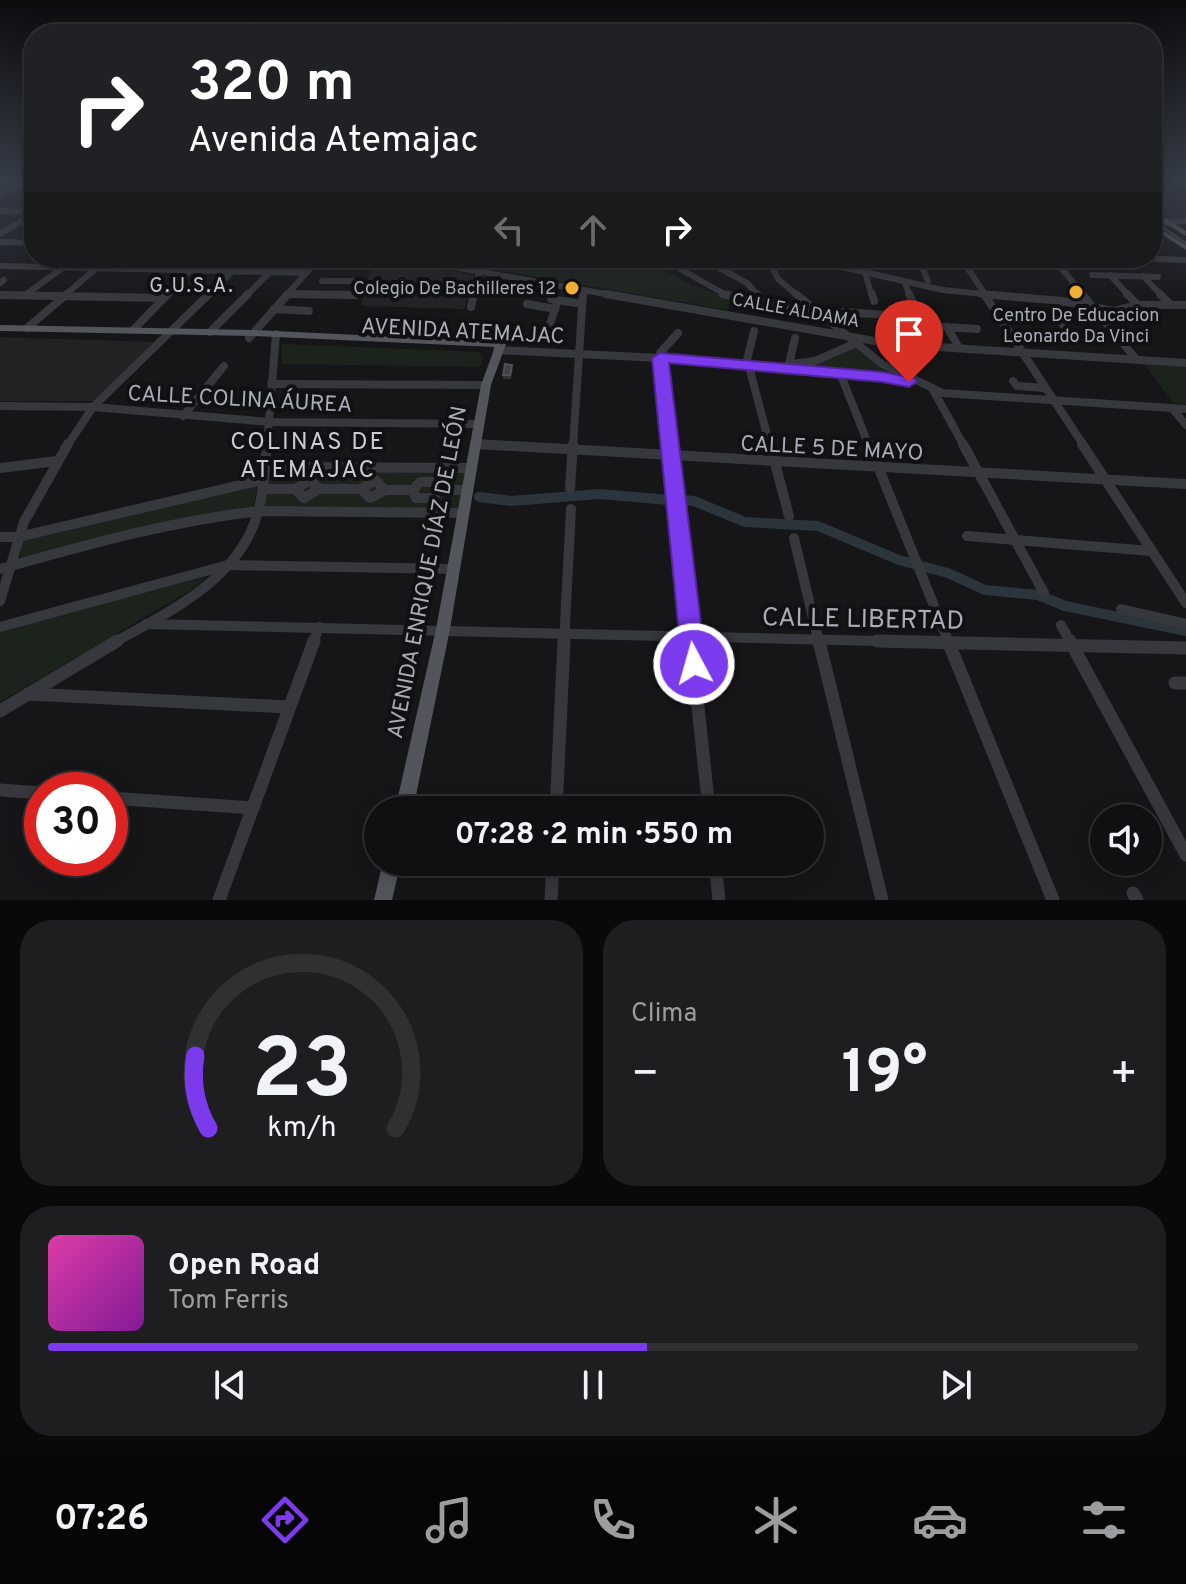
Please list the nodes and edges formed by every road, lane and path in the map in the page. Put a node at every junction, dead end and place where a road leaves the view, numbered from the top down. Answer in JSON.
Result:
{"nodes":[{"id":1,"x":19,"y":222,"type":"edge"},
{"id":2,"x":1177,"y":222,"type":"edge"},
{"id":3,"x":1162,"y":223,"type":"edge"},
{"id":4,"x":1168,"y":223,"type":"junction"},
{"id":5,"x":1162,"y":231,"type":"edge"},
{"id":6,"x":0,"y":234,"type":"edge"},
{"id":7,"x":1186,"y":234,"type":"edge"},
{"id":8,"x":0,"y":242,"type":"edge"},
{"id":9,"x":24,"y":243,"type":"edge"},
{"id":10,"x":1186,"y":248,"type":"edge"},
{"id":11,"x":1162,"y":259,"type":"edge"},
{"id":12,"x":1186,"y":260,"type":"edge"},
{"id":13,"x":0,"y":266,"type":"edge"},
{"id":14,"x":24,"y":267,"type":"edge"},
{"id":15,"x":41,"y":268,"type":"edge"},
{"id":16,"x":96,"y":268,"type":"edge"},
{"id":17,"x":193,"y":268,"type":"edge"},
{"id":18,"x":235,"y":268,"type":"edge"},
{"id":19,"x":273,"y":268,"type":"edge"},
{"id":20,"x":310,"y":268,"type":"edge"},
{"id":21,"x":461,"y":268,"type":"edge"},
{"id":22,"x":678,"y":268,"type":"edge"},
{"id":23,"x":719,"y":268,"type":"edge"},
{"id":24,"x":775,"y":268,"type":"edge"},
{"id":25,"x":844,"y":268,"type":"edge"},
{"id":26,"x":922,"y":268,"type":"edge"},
{"id":27,"x":967,"y":268,"type":"edge"},
{"id":28,"x":1061,"y":268,"type":"edge"},
{"id":29,"x":61,"y":269,"type":"junction"},
{"id":30,"x":94,"y":270,"type":"junction"},
{"id":31,"x":190,"y":271,"type":"junction"},
{"id":32,"x":232,"y":271,"type":"junction"},
{"id":33,"x":479,"y":271,"type":"junction"},
{"id":34,"x":269,"y":272,"type":"junction"},
{"id":35,"x":306,"y":273,"type":"junction"},
{"id":36,"x":865,"y":273,"type":"junction"},
{"id":37,"x":1092,"y":275,"type":"dead end"},
{"id":38,"x":1110,"y":275,"type":"junction"},
{"id":39,"x":1143,"y":276,"type":"junction"},
{"id":40,"x":1158,"y":277,"type":"dead end"},
{"id":41,"x":322,"y":281,"type":"dead end"},
{"id":42,"x":345,"y":281,"type":"junction"},
{"id":43,"x":357,"y":281,"type":"dead end"},
{"id":44,"x":904,"y":281,"type":"junction"},
{"id":45,"x":928,"y":281,"type":"dead end"},
{"id":46,"x":583,"y":290,"type":"junction"},
{"id":47,"x":288,"y":294,"type":"junction"},
{"id":48,"x":983,"y":294,"type":"junction"},
{"id":49,"x":0,"y":295,"type":"edge"},
{"id":50,"x":25,"y":295,"type":"junction"},
{"id":51,"x":339,"y":295,"type":"junction"},
{"id":52,"x":355,"y":295,"type":"dead end"},
{"id":53,"x":64,"y":297,"type":"junction"},
{"id":54,"x":164,"y":298,"type":"junction"},
{"id":55,"x":874,"y":301,"type":"dead end"},
{"id":56,"x":1062,"y":301,"type":"junction"},
{"id":57,"x":555,"y":303,"type":"junction"},
{"id":58,"x":527,"y":304,"type":"dead end"},
{"id":59,"x":582,"y":304,"type":"junction"},
{"id":60,"x":767,"y":304,"type":"junction"},
{"id":61,"x":1138,"y":305,"type":"junction"},
{"id":62,"x":1171,"y":305,"type":"junction"},
{"id":63,"x":1186,"y":305,"type":"edge"},
{"id":64,"x":471,"y":307,"type":"dead end"},
{"id":65,"x":1094,"y":307,"type":"junction"},
{"id":66,"x":274,"y":309,"type":"junction"},
{"id":67,"x":309,"y":311,"type":"dead end"},
{"id":68,"x":842,"y":312,"type":"dead end"},
{"id":69,"x":918,"y":314,"type":"dead end"},
{"id":70,"x":882,"y":315,"type":"junction"},
{"id":71,"x":903,"y":316,"type":"dead end"},
{"id":72,"x":824,"y":317,"type":"junction"},
{"id":73,"x":550,"y":324,"type":"dead end"},
{"id":74,"x":911,"y":325,"type":"dead end"},
{"id":75,"x":947,"y":327,"type":"junction"},
{"id":76,"x":27,"y":328,"type":"junction"},
{"id":77,"x":977,"y":329,"type":"dead end"},
{"id":78,"x":0,"y":330,"type":"edge"},
{"id":79,"x":133,"y":330,"type":"junction"},
{"id":80,"x":754,"y":331,"type":"dead end"},
{"id":81,"x":210,"y":332,"type":"junction"},
{"id":82,"x":678,"y":333,"type":"dead end"},
{"id":83,"x":1068,"y":333,"type":"dead end"},
{"id":84,"x":167,"y":334,"type":"junction"},
{"id":85,"x":843,"y":334,"type":"junction"},
{"id":86,"x":251,"y":336,"type":"junction"},
{"id":87,"x":276,"y":337,"type":"junction"},
{"id":88,"x":795,"y":338,"type":"dead end"},
{"id":89,"x":870,"y":339,"type":"junction"},
{"id":90,"x":855,"y":344,"type":"junction"},
{"id":91,"x":892,"y":344,"type":"junction"},
{"id":92,"x":499,"y":347,"type":"junction"},
{"id":93,"x":959,"y":348,"type":"junction"},
{"id":94,"x":580,"y":351,"type":"junction"},
{"id":95,"x":1021,"y":352,"type":"junction"},
{"id":96,"x":660,"y":355,"type":"junction"},
{"id":97,"x":1136,"y":359,"type":"junction"},
{"id":98,"x":748,"y":363,"type":"junction"},
{"id":99,"x":1186,"y":363,"type":"edge"},
{"id":100,"x":789,"y":364,"type":"junction"},
{"id":101,"x":224,"y":366,"type":"dead end"},
{"id":102,"x":840,"y":373,"type":"junction"},
{"id":103,"x":1013,"y":381,"type":"dead end"},
{"id":104,"x":271,"y":384,"type":"junction"},
{"id":105,"x":486,"y":385,"type":"junction"},
{"id":106,"x":927,"y":386,"type":"junction"},
{"id":107,"x":1045,"y":388,"type":"junction"},
{"id":108,"x":1054,"y":401,"type":"junction"},
{"id":109,"x":0,"y":406,"type":"edge"},
{"id":110,"x":93,"y":407,"type":"junction"},
{"id":111,"x":1172,"y":408,"type":"junction"},
{"id":112,"x":1186,"y":409,"type":"edge"},
{"id":113,"x":183,"y":416,"type":"junction"},
{"id":114,"x":270,"y":422,"type":"junction"},
{"id":115,"x":478,"y":424,"type":"junction"},
{"id":116,"x":1186,"y":425,"type":"edge"},
{"id":117,"x":475,"y":444,"type":"junction"},
{"id":118,"x":573,"y":450,"type":"junction"},
{"id":119,"x":671,"y":456,"type":"junction"},
{"id":120,"x":57,"y":461,"type":"junction"},
{"id":121,"x":776,"y":461,"type":"junction"},
{"id":122,"x":264,"y":467,"type":"junction"},
{"id":123,"x":877,"y":467,"type":"junction"},
{"id":124,"x":0,"y":468,"type":"edge"},
{"id":125,"x":471,"y":468,"type":"junction"},
{"id":126,"x":978,"y":473,"type":"junction"},
{"id":127,"x":1106,"y":480,"type":"junction"},
{"id":128,"x":265,"y":484,"type":"junction"},
{"id":129,"x":1186,"y":484,"type":"edge"},
{"id":130,"x":570,"y":488,"type":"dead end"},
{"id":131,"x":468,"y":490,"type":"junction"},
{"id":132,"x":571,"y":509,"type":"dead end"},
{"id":133,"x":259,"y":511,"type":"junction"},
{"id":134,"x":463,"y":513,"type":"junction"},
{"id":135,"x":789,"y":516,"type":"dead end"},
{"id":136,"x":967,"y":536,"type":"dead end"},
{"id":137,"x":0,"y":537,"type":"edge"},
{"id":138,"x":18,"y":537,"type":"junction"},
{"id":139,"x":794,"y":538,"type":"dead end"},
{"id":140,"x":1014,"y":540,"type":"junction"},
{"id":141,"x":1151,"y":551,"type":"junction"},
{"id":142,"x":12,"y":565,"type":"junction"},
{"id":143,"x":228,"y":565,"type":"junction"},
{"id":144,"x":0,"y":569,"type":"edge"},
{"id":145,"x":455,"y":569,"type":"junction"},
{"id":146,"x":1044,"y":593,"type":"dead end"},
{"id":147,"x":0,"y":601,"type":"edge"},
{"id":148,"x":1186,"y":603,"type":"edge"},
{"id":149,"x":1121,"y":609,"type":"dead end"},
{"id":150,"x":146,"y":624,"type":"junction"},
{"id":151,"x":1186,"y":624,"type":"edge"},
{"id":152,"x":1061,"y":625,"type":"dead end"},
{"id":153,"x":0,"y":627,"type":"edge"},
{"id":154,"x":319,"y":627,"type":"junction"},
{"id":155,"x":443,"y":629,"type":"junction"},
{"id":156,"x":567,"y":632,"type":"junction"},
{"id":157,"x":691,"y":635,"type":"junction"},
{"id":158,"x":818,"y":639,"type":"junction"},
{"id":159,"x":947,"y":642,"type":"junction"},
{"id":160,"x":1072,"y":645,"type":"junction"},
{"id":161,"x":1186,"y":648,"type":"edge"},
{"id":162,"x":26,"y":694,"type":"junction"},
{"id":163,"x":288,"y":707,"type":"junction"},
{"id":164,"x":0,"y":711,"type":"edge"},
{"id":165,"x":0,"y":790,"type":"edge"},
{"id":166,"x":24,"y":792,"type":"edge"},
{"id":167,"x":407,"y":796,"type":"edge"},
{"id":168,"x":557,"y":796,"type":"edge"},
{"id":169,"x":708,"y":796,"type":"edge"},
{"id":170,"x":128,"y":799,"type":"edge"},
{"id":171,"x":253,"y":808,"type":"junction"},
{"id":172,"x":1186,"y":855,"type":"edge"},
{"id":173,"x":389,"y":876,"type":"edge"},
{"id":174,"x":552,"y":876,"type":"edge"},
{"id":175,"x":716,"y":876,"type":"edge"},
{"id":176,"x":219,"y":900,"type":"edge"},
{"id":177,"x":383,"y":900,"type":"edge"},
{"id":178,"x":551,"y":900,"type":"edge"},
{"id":179,"x":719,"y":900,"type":"edge"},
{"id":180,"x":882,"y":900,"type":"edge"},
{"id":181,"x":1053,"y":900,"type":"edge"}],
"edges":[{"from":1,"to":6,"type":"street"},
{"from":2,"to":4,"type":"street"},
{"from":3,"to":4,"type":"street"},
{"from":4,"to":7,"type":"main road"},
{"from":5,"to":10,"type":"main road"},
{"from":8,"to":9,"type":"street"},
{"from":11,"to":12,"type":"street"},
{"from":13,"to":14,"type":"street"},
{"from":15,"to":29,"type":"street"},
{"from":16,"to":30,"type":"street"},
{"from":17,"to":31,"type":"street"},
{"from":18,"to":32,"type":"street"},
{"from":19,"to":34,"type":"street"},
{"from":20,"to":35,"type":"street"},
{"from":21,"to":33,"type":"street","name":"CALLE ALDAMA"},
{"from":22,"to":60,"type":"street"},
{"from":23,"to":60,"type":"street"},
{"from":24,"to":72,"type":"street"},
{"from":25,"to":36,"type":"street"},
{"from":26,"to":45,"type":"street"},
{"from":27,"to":48,"type":"street"},
{"from":28,"to":65,"type":"street"},
{"from":29,"to":30,"type":"street"},
{"from":29,"to":50,"type":"street"},
{"from":30,"to":31,"type":"street"},
{"from":30,"to":53,"type":"street"},
{"from":31,"to":32,"type":"street"},
{"from":31,"to":54,"type":"street"},
{"from":32,"to":34,"type":"street"},
{"from":32,"to":84,"type":"street"},
{"from":33,"to":46,"type":"street","name":"CALLE ALDAMA"},
{"from":33,"to":64,"type":"street"},
{"from":34,"to":35,"type":"street"},
{"from":34,"to":81,"type":"street"},
{"from":35,"to":47,"type":"street"},
{"from":36,"to":44,"type":"street"},
{"from":36,"to":55,"type":"street"},
{"from":37,"to":38,"type":"street"},
{"from":38,"to":39,"type":"street"},
{"from":38,"to":61,"type":"street"},
{"from":39,"to":40,"type":"street"},
{"from":39,"to":62,"type":"street"},
{"from":41,"to":42,"type":"street"},
{"from":42,"to":43,"type":"street"},
{"from":42,"to":51,"type":"street"},
{"from":44,"to":48,"type":"street"},
{"from":44,"to":69,"type":"street"},
{"from":46,"to":59,"type":"street"},
{"from":46,"to":85,"type":"street","name":"CALLE ALDAMA"},
{"from":47,"to":51,"type":"street"},
{"from":47,"to":66,"type":"street"},
{"from":48,"to":56,"type":"street"},
{"from":48,"to":95,"type":"street"},
{"from":49,"to":50,"type":"street"},
{"from":50,"to":53,"type":"street"},
{"from":51,"to":52,"type":"street"},
{"from":53,"to":54,"type":"street"},
{"from":53,"to":76,"type":"street"},
{"from":54,"to":79,"type":"street"},
{"from":56,"to":65,"type":"street"},
{"from":56,"to":83,"type":"street"},
{"from":57,"to":58,"type":"street"},
{"from":57,"to":59,"type":"street"},
{"from":57,"to":73,"type":"street"},
{"from":59,"to":94,"type":"street"},
{"from":60,"to":72,"type":"street"},
{"from":61,"to":62,"type":"street"},
{"from":61,"to":65,"type":"street"},
{"from":62,"to":63,"type":"street"},
{"from":65,"to":97,"type":"street"},
{"from":66,"to":67,"type":"street"},
{"from":66,"to":86,"type":"street"},
{"from":68,"to":70,"type":"street"},
{"from":70,"to":71,"type":"street"},
{"from":70,"to":91,"type":"street"},
{"from":72,"to":85,"type":"street"},
{"from":74,"to":75,"type":"street"},
{"from":75,"to":77,"type":"street"},
{"from":75,"to":93,"type":"street"},
{"from":76,"to":78,"type":"main road","name":"AVENIDA ATEMAJAC"},
{"from":76,"to":79,"type":"main road","name":"AVENIDA ATEMAJAC"},
{"from":78,"to":84,"type":"main road","name":"AVENIDA ATEMAJAC"},
{"from":79,"to":84,"type":"main road","name":"AVENIDA ATEMAJAC"},
{"from":80,"to":98,"type":"street"},
{"from":81,"to":84,"type":"main road","name":"AVENIDA ATEMAJAC"},
{"from":81,"to":86,"type":"main road","name":"AVENIDA ATEMAJAC"},
{"from":82,"to":96,"type":"street"},
{"from":84,"to":86,"type":"main road","name":"AVENIDA ATEMAJAC"},
{"from":84,"to":110,"type":"street"},
{"from":85,"to":89,"type":"street","name":"CALLE ALDAMA"},
{"from":85,"to":90,"type":"street"},
{"from":86,"to":87,"type":"main road","name":"AVENIDA ATEMAJAC"},
{"from":87,"to":92,"type":"main road","name":"AVENIDA ATEMAJAC"},
{"from":87,"to":104,"type":"street"},
{"from":88,"to":100,"type":"street"},
{"from":89,"to":90,"type":"street","name":"AVENIDA ATEMAJAC"},
{"from":89,"to":91,"type":"street","name":"CALLE ALDAMA"},
{"from":90,"to":100,"type":"street","name":"AVENIDA ATEMAJAC"},
{"from":90,"to":106,"type":"street"},
{"from":91,"to":93,"type":"street","name":"CALLE ALDAMA"},
{"from":92,"to":94,"type":"street","name":"AVENIDA ATEMAJAC"},
{"from":92,"to":105,"type":"main road","name":"AVENIDA ENRIQUE DÍAZ DE LEÓN"},
{"from":93,"to":95,"type":"street","name":"CALLE ALDAMA"},
{"from":94,"to":96,"type":"street","name":"AVENIDA ATEMAJAC"},
{"from":94,"to":118,"type":"street"},
{"from":95,"to":97,"type":"street","name":"CALLE ALDAMA"},
{"from":95,"to":107,"type":"street"},
{"from":96,"to":98,"type":"street","name":"AVENIDA ATEMAJAC"},
{"from":96,"to":119,"type":"street"},
{"from":97,"to":99,"type":"street","name":"CALLE ALDAMA"},
{"from":98,"to":100,"type":"street","name":"AVENIDA ATEMAJAC"},
{"from":98,"to":102,"type":"street","name":"AVENIDA ATEMAJAC"},
{"from":98,"to":121,"type":"street"},
{"from":101,"to":113,"type":"street"},
{"from":102,"to":106,"type":"street","name":"AVENIDA ATEMAJAC"},
{"from":102,"to":123,"type":"street"},
{"from":103,"to":107,"type":"street"},
{"from":104,"to":105,"type":"street"},
{"from":104,"to":114,"type":"street"},
{"from":105,"to":115,"type":"main road","name":"AVENIDA ENRIQUE DÍAZ DE LEÓN"},
{"from":106,"to":108,"type":"street"},
{"from":106,"to":126,"type":"street"},
{"from":107,"to":108,"type":"street"},
{"from":108,"to":111,"type":"street"},
{"from":108,"to":127,"type":"street"},
{"from":109,"to":110,"type":"street","name":"CALLE COLINA ÁUREA"},
{"from":110,"to":113,"type":"street","name":"CALLE COLINA ÁUREA"},
{"from":110,"to":120,"type":"street"},
{"from":111,"to":112,"type":"street"},
{"from":111,"to":116,"type":"street"},
{"from":113,"to":114,"type":"street","name":"CALLE COLINA ÁUREA"},
{"from":114,"to":115,"type":"street","name":"CALLE COLINA ÁUREA"},
{"from":114,"to":122,"type":"street"},
{"from":115,"to":117,"type":"main road","name":"AVENIDA ENRIQUE DÍAZ DE LEÓN"},
{"from":117,"to":118,"type":"street","name":"CALLE 5 DE MAYO"},
{"from":117,"to":125,"type":"main road","name":"AVENIDA ENRIQUE DÍAZ DE LEÓN"},
{"from":118,"to":119,"type":"street","name":"CALLE 5 DE MAYO"},
{"from":118,"to":130,"type":"street"},
{"from":119,"to":121,"type":"street","name":"CALLE 5 DE MAYO"},
{"from":119,"to":157,"type":"street"},
{"from":120,"to":124,"type":"street"},
{"from":120,"to":138,"type":"street"},
{"from":121,"to":123,"type":"street","name":"CALLE 5 DE MAYO"},
{"from":121,"to":135,"type":"street"},
{"from":122,"to":125,"type":"street"},
{"from":122,"to":128,"type":"street"},
{"from":123,"to":126,"type":"street","name":"CALLE 5 DE MAYO"},
{"from":123,"to":159,"type":"street"},
{"from":125,"to":131,"type":"main road","name":"AVENIDA ENRIQUE DÍAZ DE LEÓN"},
{"from":126,"to":127,"type":"street","name":"CALLE 5 DE MAYO"},
{"from":126,"to":140,"type":"street"},
{"from":127,"to":129,"type":"street","name":"CALLE 5 DE MAYO"},
{"from":127,"to":141,"type":"street"},
{"from":128,"to":131,"type":"street"},
{"from":128,"to":133,"type":"street"},
{"from":128,"to":138,"type":"street"},
{"from":131,"to":134,"type":"main road","name":"AVENIDA ENRIQUE DÍAZ DE LEÓN"},
{"from":132,"to":156,"type":"street"},
{"from":133,"to":134,"type":"street"},
{"from":133,"to":142,"type":"street"},
{"from":133,"to":143,"type":"street"},
{"from":134,"to":145,"type":"main road","name":"AVENIDA ENRIQUE DÍAZ DE LEÓN"},
{"from":136,"to":140,"type":"street"},
{"from":137,"to":138,"type":"street"},
{"from":138,"to":142,"type":"street"},
{"from":139,"to":158,"type":"street"},
{"from":140,"to":141,"type":"street"},
{"from":140,"to":146,"type":"street"},
{"from":141,"to":148,"type":"street"},
{"from":142,"to":144,"type":"street"},
{"from":142,"to":147,"type":"street"},
{"from":143,"to":145,"type":"street"},
{"from":143,"to":150,"type":"street"},
{"from":143,"to":153,"type":"street"},
{"from":145,"to":155,"type":"main road","name":"AVENIDA ENRIQUE DÍAZ DE LEÓN"},
{"from":149,"to":151,"type":"street"},
{"from":150,"to":154,"type":"street","name":"CALLE LIBERTAD"},
{"from":150,"to":162,"type":"street"},
{"from":152,"to":160,"type":"street"},
{"from":154,"to":155,"type":"street","name":"CALLE LIBERTAD"},
{"from":154,"to":163,"type":"street"},
{"from":155,"to":156,"type":"street","name":"CALLE LIBERTAD"},
{"from":155,"to":167,"type":"main road","name":"AVENIDA ENRIQUE DÍAZ DE LEÓN"},
{"from":156,"to":157,"type":"street","name":"CALLE LIBERTAD"},
{"from":156,"to":168,"type":"street"},
{"from":157,"to":158,"type":"street","name":"CALLE LIBERTAD"},
{"from":157,"to":169,"type":"street"},
{"from":158,"to":159,"type":"street","name":"CALLE LIBERTAD"},
{"from":158,"to":180,"type":"street"},
{"from":159,"to":160,"type":"street","name":"CALLE LIBERTAD"},
{"from":159,"to":181,"type":"street"},
{"from":160,"to":161,"type":"street","name":"CALLE LIBERTAD"},
{"from":160,"to":172,"type":"street"},
{"from":162,"to":163,"type":"street"},
{"from":162,"to":164,"type":"street"},
{"from":163,"to":171,"type":"street"},
{"from":165,"to":166,"type":"street"},
{"from":170,"to":171,"type":"street"},
{"from":171,"to":176,"type":"street"},
{"from":173,"to":177,"type":"main road"},
{"from":174,"to":178,"type":"street"},
{"from":175,"to":179,"type":"street"}]}
